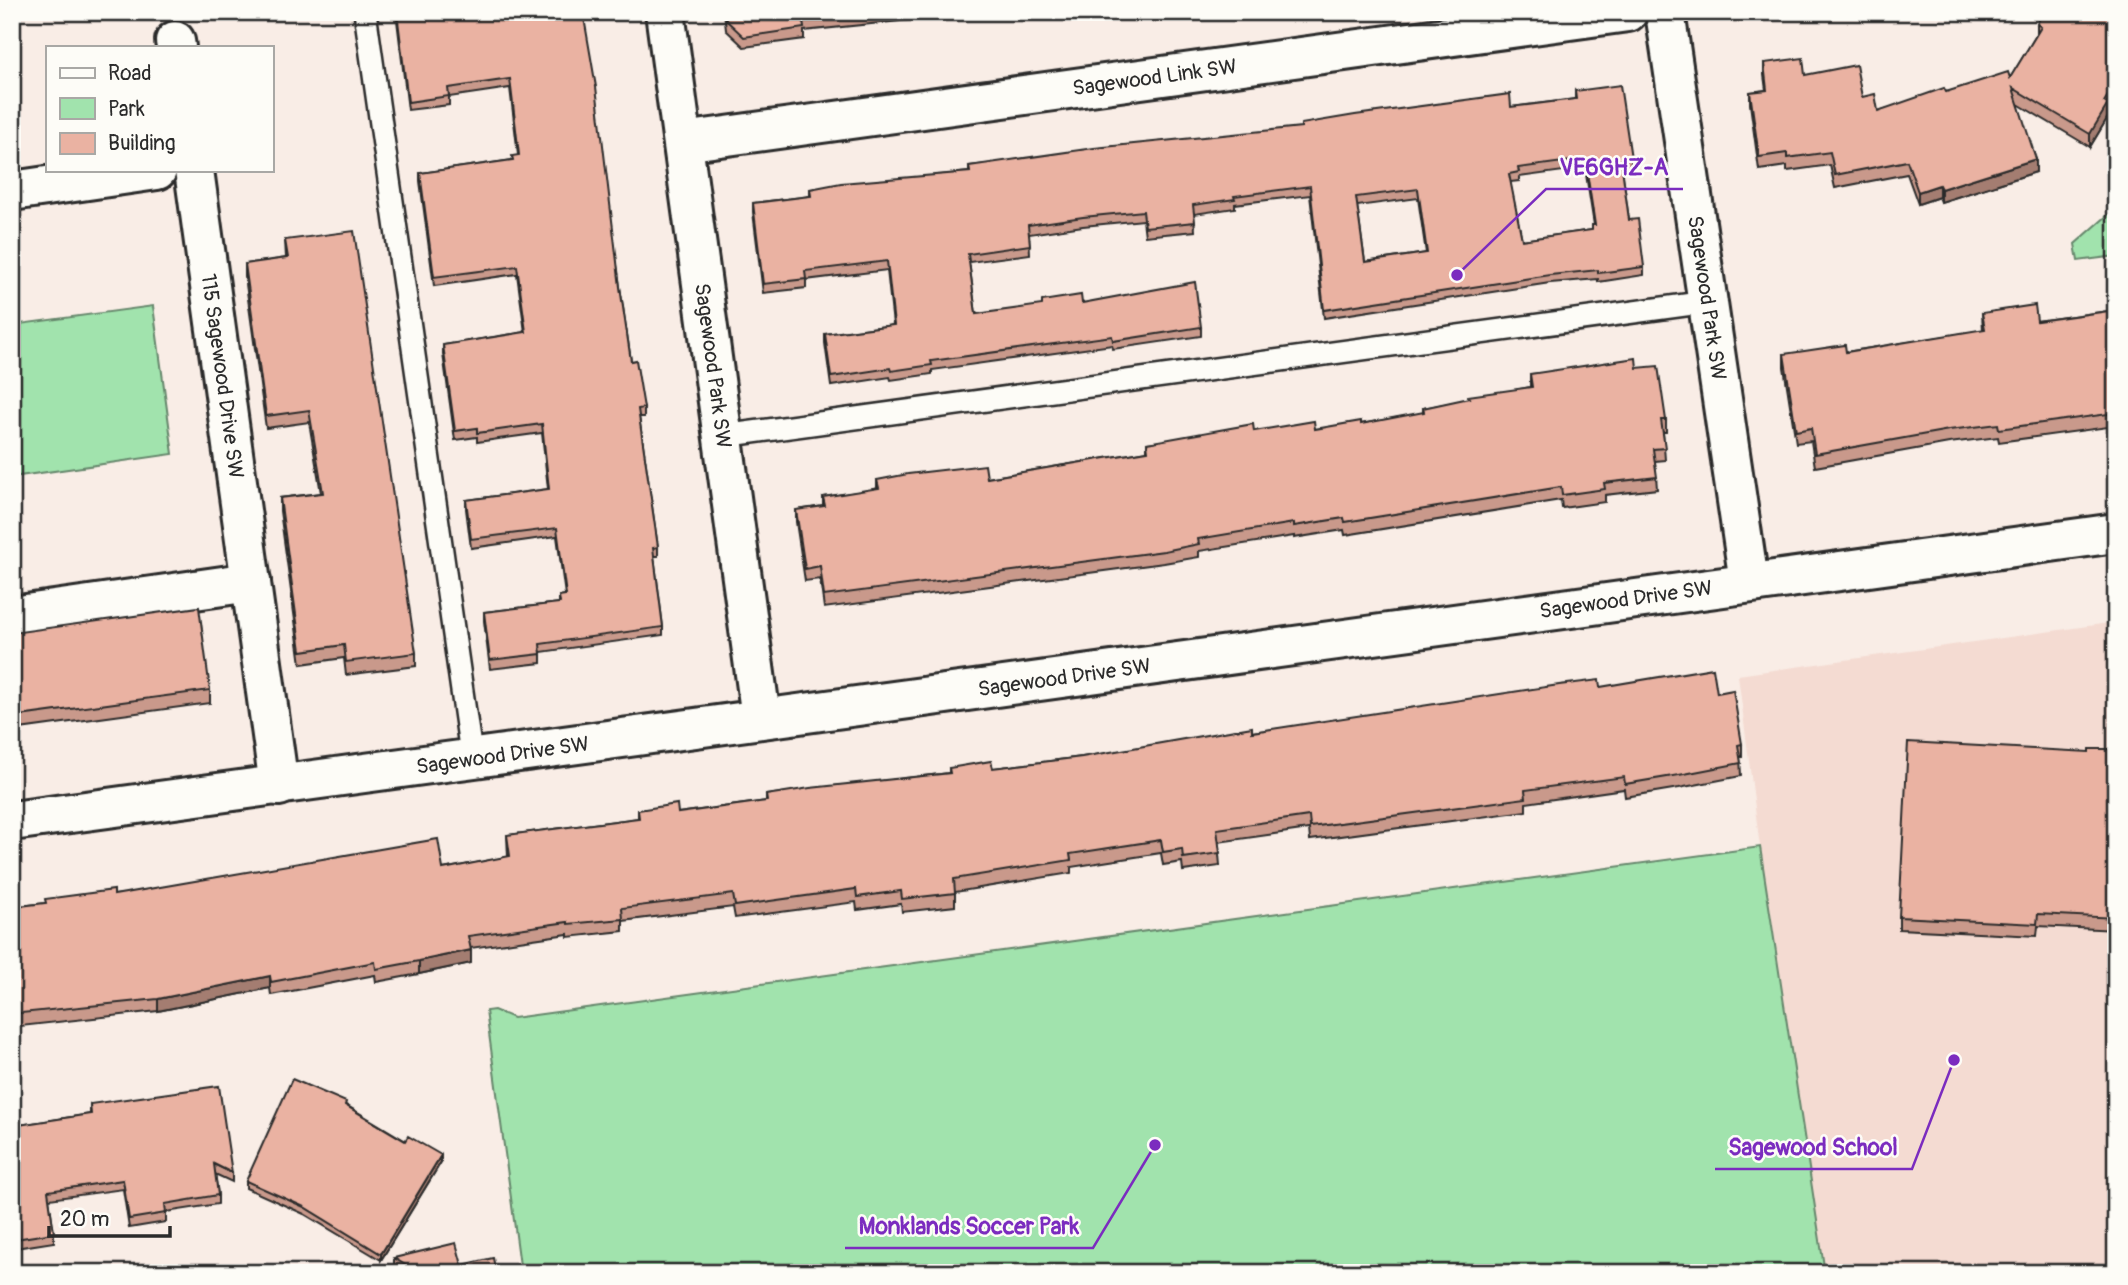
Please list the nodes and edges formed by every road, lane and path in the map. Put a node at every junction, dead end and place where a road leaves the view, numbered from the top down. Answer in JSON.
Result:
{"nodes":[{"id":1,"x":365,"y":12,"type":"edge"},
{"id":2,"x":664,"y":12,"type":"edge"},
{"id":3,"x":1628,"y":12,"type":"edge"},
{"id":4,"x":1665,"y":12,"type":"edge"},
{"id":5,"x":682,"y":142,"type":"junction"},
{"id":6,"x":143,"y":172,"type":"edge"},
{"id":7,"x":194,"y":172,"type":"edge"},
{"id":8,"x":12,"y":191,"type":"edge"},
{"id":9,"x":1707,"y":302,"type":"junction"},
{"id":10,"x":723,"y":436,"type":"junction"},
{"id":11,"x":2116,"y":533,"type":"edge"},
{"id":12,"x":251,"y":582,"type":"junction"},
{"id":13,"x":1749,"y":582,"type":"junction"},
{"id":14,"x":12,"y":616,"type":"edge"},
{"id":15,"x":761,"y":718,"type":"junction"},
{"id":16,"x":472,"y":761,"type":"junction"},
{"id":17,"x":279,"y":786,"type":"junction"},
{"id":18,"x":12,"y":821,"type":"edge"}],
"edges":[{"from":1,"to":16,"type":"lane"},
{"from":2,"to":5,"type":"street","name":"Sagewood Park SW"},
{"from":3,"to":5,"type":"street","name":"Sagewood Link SW"},
{"from":4,"to":9,"type":"street","name":"Sagewood Park SW"},
{"from":5,"to":10,"type":"street","name":"Sagewood Park SW"},
{"from":6,"to":8,"type":"street"},
{"from":7,"to":12,"type":"street","name":"115 Sagewood Drive SW"},
{"from":9,"to":10,"type":"lane"},
{"from":9,"to":13,"type":"street","name":"Sagewood Park SW"},
{"from":10,"to":15,"type":"street","name":"Sagewood Park SW"},
{"from":11,"to":13,"type":"street","name":"Sagewood Drive SW"},
{"from":12,"to":14,"type":"street"},
{"from":12,"to":17,"type":"street","name":"115 Sagewood Drive SW"},
{"from":13,"to":15,"type":"street","name":"Sagewood Drive SW"},
{"from":15,"to":16,"type":"street","name":"Sagewood Drive SW"},
{"from":16,"to":17,"type":"street","name":"Sagewood Drive SW"},
{"from":17,"to":18,"type":"street","name":"Sagewood Drive SW"}]}
